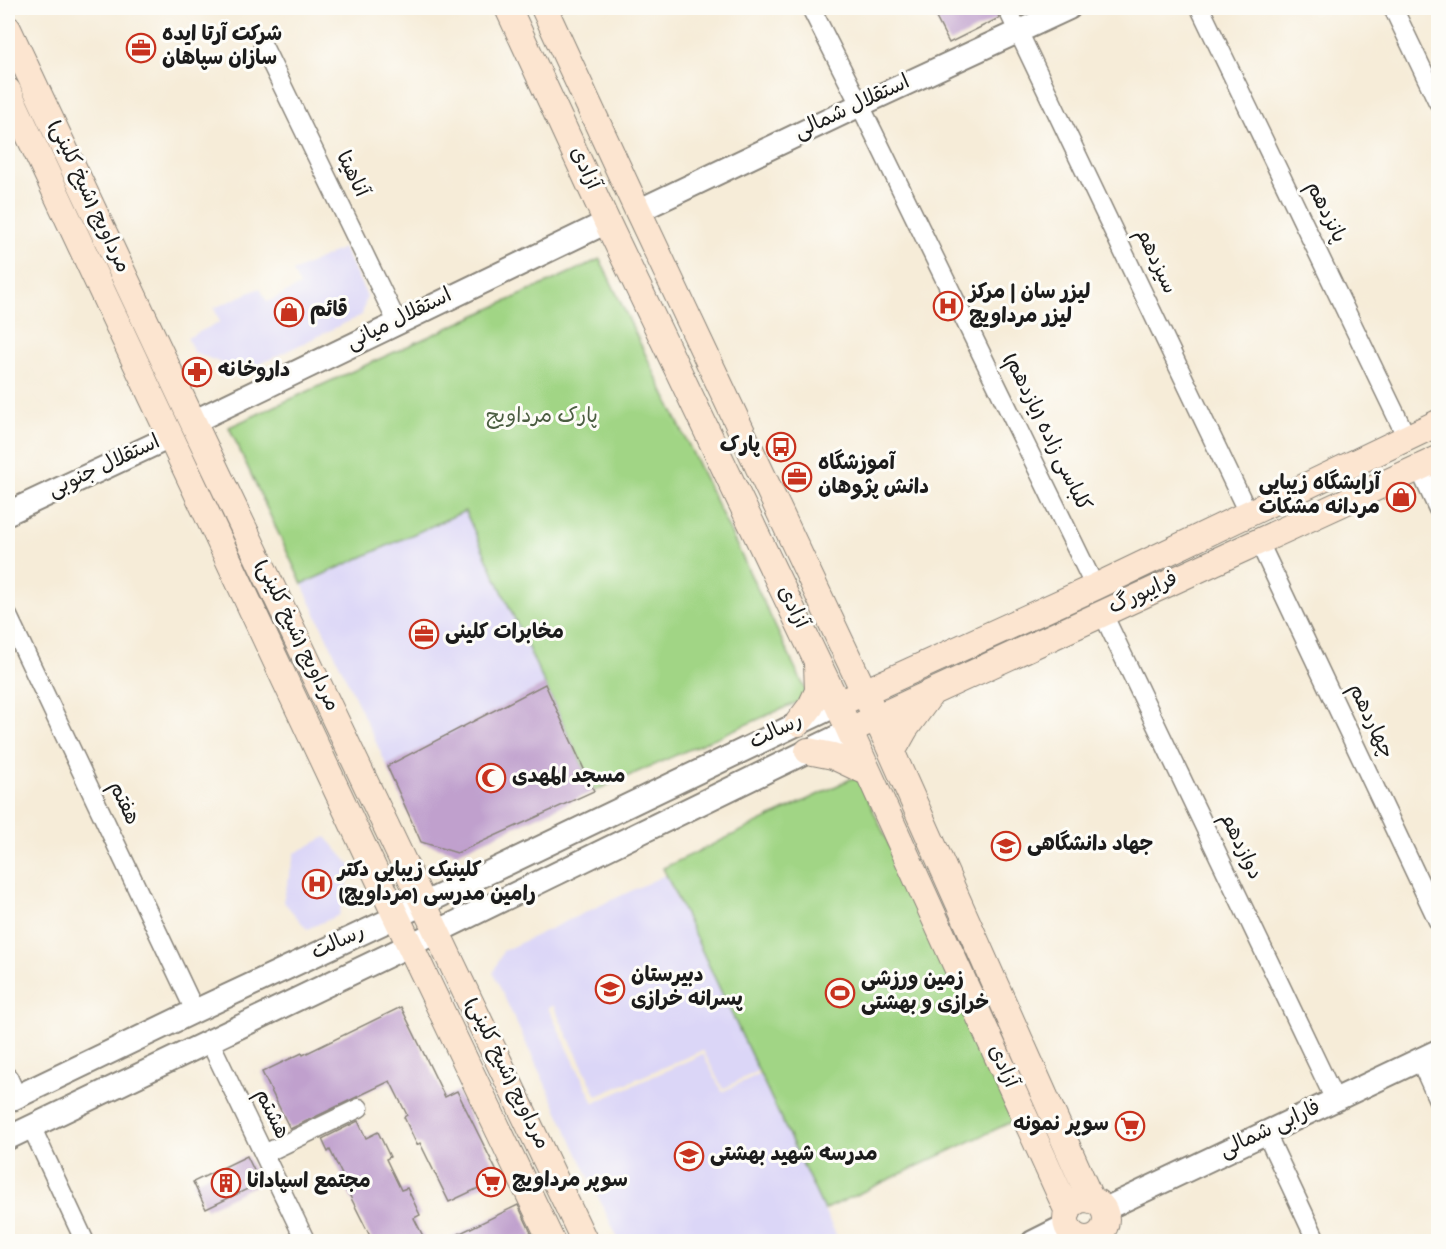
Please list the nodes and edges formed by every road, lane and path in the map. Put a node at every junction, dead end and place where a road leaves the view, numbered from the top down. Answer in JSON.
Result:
{"nodes":[{"id":1,"x":508,"y":8,"type":"edge"},
{"id":2,"x":544,"y":8,"type":"edge"},
{"id":3,"x":811,"y":8,"type":"edge"},
{"id":4,"x":1007,"y":8,"type":"edge"},
{"id":5,"x":1069,"y":8,"type":"edge"},
{"id":6,"x":1200,"y":8,"type":"edge"},
{"id":7,"x":1393,"y":8,"type":"edge"},
{"id":8,"x":8,"y":29,"type":"edge"},
{"id":9,"x":1019,"y":31,"type":"junction"},
{"id":10,"x":263,"y":46,"type":"dead end"},
{"id":11,"x":8,"y":91,"type":"edge"},
{"id":12,"x":1438,"y":102,"type":"edge"},
{"id":13,"x":860,"y":105,"type":"junction"},
{"id":14,"x":638,"y":211,"type":"junction"},
{"id":15,"x":607,"y":222,"type":"junction"},
{"id":16,"x":397,"y":322,"type":"junction"},
{"id":17,"x":193,"y":422,"type":"junction"},
{"id":18,"x":1438,"y":423,"type":"edge"},
{"id":19,"x":170,"y":437,"type":"junction"},
{"id":20,"x":1407,"y":438,"type":"junction"},
{"id":21,"x":1429,"y":464,"type":"edge"},
{"id":22,"x":1331,"y":474,"type":"junction"},
{"id":23,"x":1344,"y":503,"type":"junction"},
{"id":24,"x":1438,"y":509,"type":"edge"},
{"id":25,"x":8,"y":513,"type":"edge"},
{"id":26,"x":1248,"y":513,"type":"junction"},
{"id":27,"x":1259,"y":542,"type":"junction"},
{"id":28,"x":1095,"y":587,"type":"junction"},
{"id":29,"x":1103,"y":614,"type":"junction"},
{"id":30,"x":8,"y":616,"type":"edge"},
{"id":31,"x":841,"y":642,"type":"junction"},
{"id":32,"x":817,"y":661,"type":"junction"},
{"id":33,"x":900,"y":676,"type":"junction"},
{"id":34,"x":865,"y":692,"type":"junction"},
{"id":35,"x":932,"y":692,"type":"junction"},
{"id":36,"x":837,"y":705,"type":"junction"},
{"id":37,"x":876,"y":717,"type":"junction"},
{"id":38,"x":798,"y":723,"type":"junction"},
{"id":39,"x":849,"y":731,"type":"junction"},
{"id":40,"x":808,"y":751,"type":"junction"},
{"id":41,"x":892,"y":752,"type":"junction"},
{"id":42,"x":867,"y":772,"type":"junction"},
{"id":43,"x":423,"y":903,"type":"junction"},
{"id":44,"x":396,"y":917,"type":"junction"},
{"id":45,"x":1438,"y":921,"type":"edge"},
{"id":46,"x":436,"y":931,"type":"junction"},
{"id":47,"x":410,"y":945,"type":"junction"},
{"id":48,"x":195,"y":1011,"type":"junction"},
{"id":49,"x":209,"y":1040,"type":"junction"},
{"id":50,"x":1429,"y":1056,"type":"edge"},
{"id":51,"x":11,"y":1092,"type":"edge"},
{"id":52,"x":1335,"y":1100,"type":"junction"},
{"id":53,"x":1438,"y":1100,"type":"edge"},
{"id":54,"x":359,"y":1108,"type":"dead end"},
{"id":55,"x":31,"y":1126,"type":"junction"},
{"id":56,"x":1266,"y":1133,"type":"junction"},
{"id":57,"x":8,"y":1138,"type":"edge"},
{"id":58,"x":264,"y":1154,"type":"junction"},
{"id":59,"x":1087,"y":1225,"type":"edge"},
{"id":60,"x":85,"y":1242,"type":"edge"},
{"id":61,"x":306,"y":1242,"type":"edge"},
{"id":62,"x":552,"y":1242,"type":"edge"},
{"id":63,"x":585,"y":1242,"type":"edge"},
{"id":64,"x":1033,"y":1242,"type":"edge"},
{"id":65,"x":1317,"y":1242,"type":"edge"}],
"edges":[{"from":1,"to":15,"type":"main road","name":"آزادی"},
{"from":2,"to":14,"type":"main road","name":"آزادی"},
{"from":3,"to":13,"type":"street"},
{"from":4,"to":9,"type":"street"},
{"from":5,"to":9,"type":"street","name":"استقلال شمالی"},
{"from":6,"to":20,"type":"street","name":"پانزدهم"},
{"from":7,"to":12,"type":"street"},
{"from":8,"to":17,"type":"main road","name":"مرداویج (شیخ کلینی)"},
{"from":9,"to":13,"type":"street","name":"استقلال شمالی"},
{"from":9,"to":26,"type":"street","name":"سیزدهم"},
{"from":10,"to":16,"type":"street","name":"آناهیتا"},
{"from":11,"to":19,"type":"main road","name":"مرداویج (شیخ کلینی)"},
{"from":13,"to":14,"type":"street","name":"استقلال شمالی"},
{"from":13,"to":28,"type":"street","name":"کلباسی زاده (یازدهم)"},
{"from":14,"to":31,"type":"main road","name":"آزادی"},
{"from":15,"to":16,"type":"street","name":"استقلال میانی"},
{"from":15,"to":32,"type":"main road","name":"آزادی"},
{"from":16,"to":17,"type":"street","name":"استقلال میانی"},
{"from":17,"to":43,"type":"main road","name":"مرداویج (شیخ کلینی)"},
{"from":18,"to":20,"type":"main road","name":"فرایبورگ"},
{"from":19,"to":25,"type":"street","name":"استقلال جنوبی"},
{"from":19,"to":44,"type":"main road","name":"مرداویج (شیخ کلینی)"},
{"from":20,"to":22,"type":"main road","name":"فرایبورگ"},
{"from":21,"to":23,"type":"main road","name":"فرایبورگ"},
{"from":21,"to":24,"type":"street"},
{"from":22,"to":23,"type":"main road"},
{"from":22,"to":26,"type":"main road","name":"فرایبورگ"},
{"from":23,"to":27,"type":"main road","name":"فرایبورگ"},
{"from":26,"to":28,"type":"main road","name":"فرایبورگ"},
{"from":27,"to":29,"type":"main road","name":"فرایبورگ"},
{"from":27,"to":45,"type":"street","name":"چهاردهم"},
{"from":28,"to":33,"type":"main road","name":"فرایبورگ"},
{"from":29,"to":35,"type":"main road","name":"فرایبورگ"},
{"from":29,"to":52,"type":"street","name":"دوازدهم"},
{"from":30,"to":48,"type":"street","name":"هفتم"},
{"from":31,"to":33,"type":"main road"},
{"from":31,"to":34,"type":"main road","name":"آزادی"},
{"from":32,"to":36,"type":"main road","name":"آزادی"},
{"from":32,"to":38,"type":"main road"},
{"from":33,"to":34,"type":"main road","name":"فرایبورگ"},
{"from":34,"to":36,"type":"main road","name":"رسالت"},
{"from":34,"to":37,"type":"main road","name":"آزادی"},
{"from":35,"to":37,"type":"main road","name":"فرایبورگ"},
{"from":35,"to":41,"type":"main road"},
{"from":36,"to":38,"type":"street","name":"رسالت"},
{"from":36,"to":39,"type":"main road","name":"آزادی"},
{"from":37,"to":39,"type":"main road","name":"فرایبورگ"},
{"from":37,"to":41,"type":"main road","name":"آزادی"},
{"from":38,"to":43,"type":"street","name":"رسالت"},
{"from":39,"to":40,"type":"street","name":"رسالت"},
{"from":39,"to":42,"type":"main road","name":"آزادی"},
{"from":40,"to":42,"type":"main road"},
{"from":40,"to":46,"type":"street","name":"رسالت"},
{"from":41,"to":59,"type":"main road","name":"آزادی"},
{"from":42,"to":59,"type":"main road","name":"آزادی"},
{"from":43,"to":44,"type":"street","name":"رسالت"},
{"from":43,"to":46,"type":"main road","name":"مرداویج (شیخ کلینی)"},
{"from":44,"to":47,"type":"main road","name":"مرداویج (شیخ کلینی)"},
{"from":44,"to":48,"type":"street","name":"رسالت"},
{"from":46,"to":47,"type":"street"},
{"from":46,"to":63,"type":"main road","name":"مرداویج (شیخ کلینی)"},
{"from":47,"to":49,"type":"street","name":"رسالت"},
{"from":47,"to":62,"type":"main road","name":"مرداویج (شیخ کلینی)"},
{"from":48,"to":51,"type":"street","name":"رسالت"},
{"from":49,"to":55,"type":"street","name":"رسالت"},
{"from":49,"to":58,"type":"street","name":"هشتم"},
{"from":50,"to":52,"type":"street","name":"فارابی شمالی"},
{"from":50,"to":53,"type":"street"},
{"from":52,"to":56,"type":"street","name":"فارابی شمالی"},
{"from":54,"to":58,"type":"street"},
{"from":55,"to":57,"type":"street","name":"رسالت"},
{"from":55,"to":60,"type":"street"},
{"from":56,"to":59,"type":"street","name":"فارابی شمالی"},
{"from":56,"to":65,"type":"street"},
{"from":58,"to":61,"type":"street","name":"هشتم"},
{"from":59,"to":64,"type":"street","name":"فارابی شمالی"}]}
